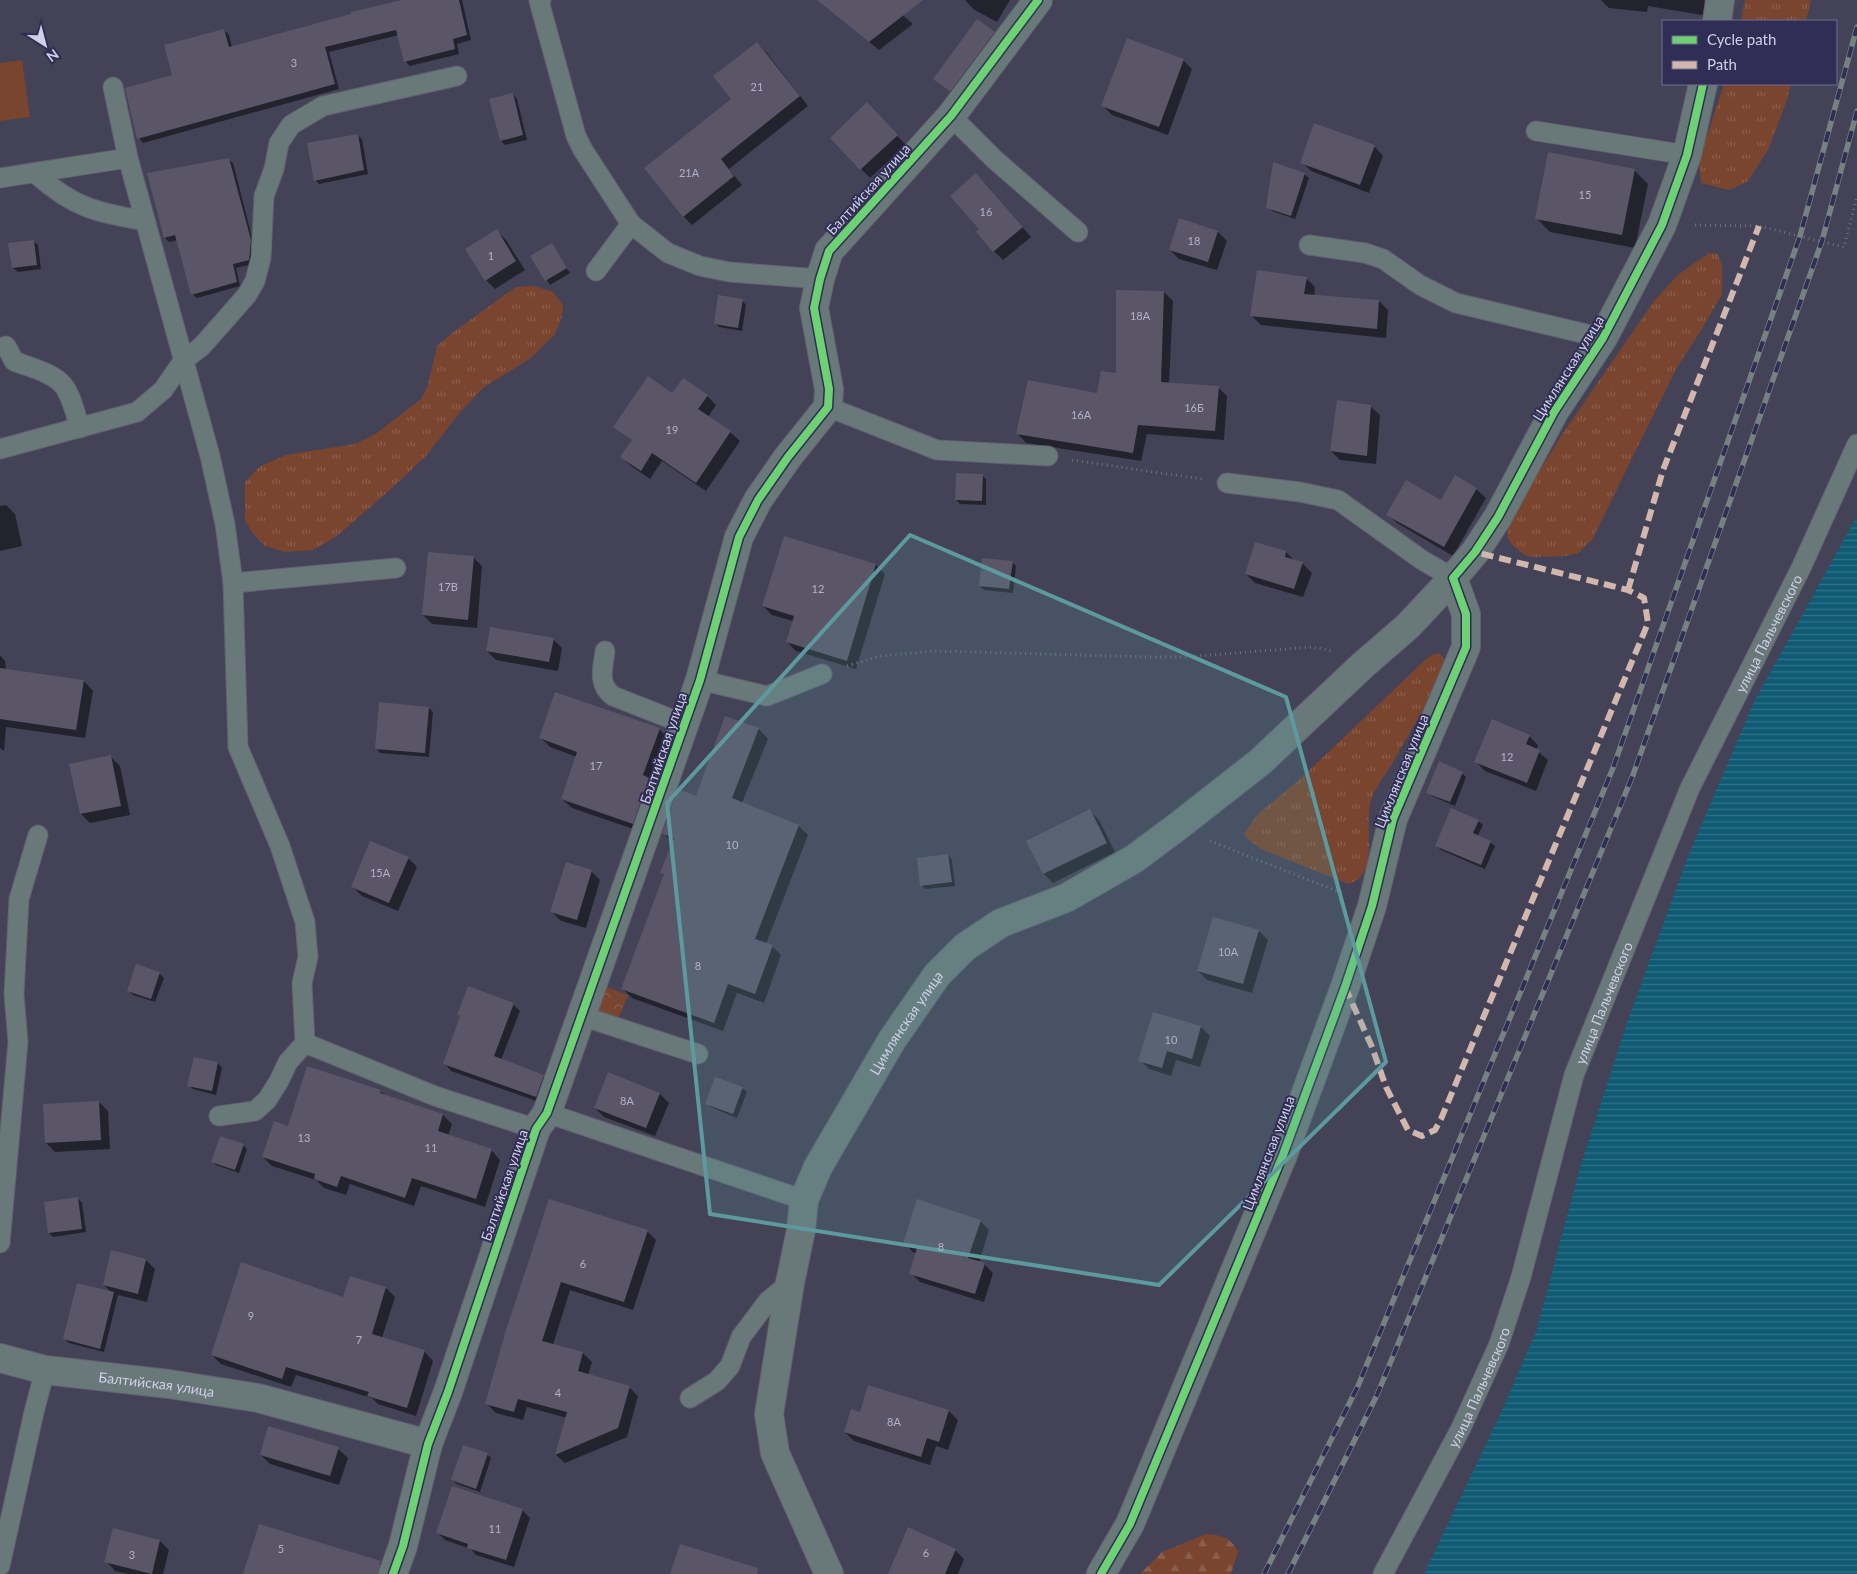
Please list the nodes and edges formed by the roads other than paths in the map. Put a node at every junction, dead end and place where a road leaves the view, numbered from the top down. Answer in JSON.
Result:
{"nodes":[{"id":1,"x":541,"y":0,"type":"edge"},
{"id":2,"x":1038,"y":0,"type":"edge"},
{"id":3,"x":1720,"y":0,"type":"edge"},
{"id":4,"x":1717,"y":20,"type":"edge"},
{"id":5,"x":457,"y":76,"type":"dead end"},
{"id":6,"x":1703,"y":85,"type":"edge"},
{"id":7,"x":113,"y":87,"type":"dead end"},
{"id":8,"x":951,"y":116,"type":"junction"},
{"id":9,"x":1536,"y":131,"type":"dead end"},
{"id":10,"x":1687,"y":155,"type":"junction"},
{"id":11,"x":128,"y":158,"type":"junction"},
{"id":12,"x":36,"y":174,"type":"junction"},
{"id":13,"x":0,"y":178,"type":"edge"},
{"id":14,"x":145,"y":221,"type":"junction"},
{"id":15,"x":632,"y":224,"type":"junction"},
{"id":16,"x":1078,"y":232,"type":"dead end"},
{"id":17,"x":1309,"y":245,"type":"dead end"},
{"id":18,"x":596,"y":271,"type":"dead end"},
{"id":19,"x":820,"y":279,"type":"junction"},
{"id":20,"x":1604,"y":338,"type":"junction"},
{"id":21,"x":6,"y":346,"type":"dead end"},
{"id":22,"x":183,"y":361,"type":"junction"},
{"id":23,"x":828,"y":406,"type":"junction"},
{"id":24,"x":80,"y":428,"type":"junction"},
{"id":25,"x":1857,"y":444,"type":"edge"},
{"id":26,"x":0,"y":449,"type":"edge"},
{"id":27,"x":1048,"y":456,"type":"road end"},
{"id":28,"x":1227,"y":483,"type":"road end"},
{"id":29,"x":396,"y":568,"type":"dead end"},
{"id":30,"x":1453,"y":578,"type":"junction"},
{"id":31,"x":233,"y":583,"type":"junction"},
{"id":32,"x":605,"y":651,"type":"dead end"},
{"id":33,"x":822,"y":674,"type":"road end"},
{"id":34,"x":700,"y":680,"type":"junction"},
{"id":35,"x":684,"y":724,"type":"junction"},
{"id":36,"x":38,"y":835,"type":"dead end"},
{"id":37,"x":582,"y":1016,"type":"junction"},
{"id":38,"x":305,"y":1043,"type":"junction"},
{"id":39,"x":698,"y":1054,"type":"dead end"},
{"id":40,"x":219,"y":1116,"type":"dead end"},
{"id":41,"x":541,"y":1121,"type":"junction"},
{"id":42,"x":804,"y":1200,"type":"junction"},
{"id":43,"x":0,"y":1243,"type":"edge"},
{"id":44,"x":790,"y":1283,"type":"junction"},
{"id":45,"x":0,"y":1358,"type":"edge"},
{"id":46,"x":45,"y":1370,"type":"junction"},
{"id":47,"x":690,"y":1398,"type":"dead end"},
{"id":48,"x":428,"y":1444,"type":"junction"},
{"id":49,"x":0,"y":1566,"type":"edge"},
{"id":50,"x":393,"y":1574,"type":"edge"},
{"id":51,"x":829,"y":1574,"type":"edge"},
{"id":52,"x":1101,"y":1574,"type":"edge"},
{"id":53,"x":1383,"y":1574,"type":"edge"}],
"edges":[{"from":1,"to":15,"type":"lane"},
{"from":2,"to":8,"type":"street","name":"Балтийская улица"},
{"from":3,"to":4,"type":"street"},
{"from":5,"to":22,"type":"lane"},
{"from":6,"to":10,"type":"street","name":"Цимлянская улица"},
{"from":7,"to":11,"type":"lane"},
{"from":8,"to":16,"type":"lane"},
{"from":8,"to":19,"type":"street","name":"Балтийская улица"},
{"from":9,"to":10,"type":"lane"},
{"from":10,"to":20,"type":"street","name":"Цимлянская улица"},
{"from":11,"to":12,"type":"lane"},
{"from":11,"to":14,"type":"lane"},
{"from":12,"to":13,"type":"lane"},
{"from":12,"to":14,"type":"lane"},
{"from":14,"to":22,"type":"lane"},
{"from":15,"to":18,"type":"lane"},
{"from":15,"to":19,"type":"lane"},
{"from":17,"to":20,"type":"lane"},
{"from":19,"to":23,"type":"street","name":"Балтийская улица"},
{"from":20,"to":30,"type":"street","name":"Цимлянская улица"},
{"from":21,"to":24,"type":"lane"},
{"from":22,"to":24,"type":"lane"},
{"from":22,"to":31,"type":"lane"},
{"from":23,"to":27,"type":"lane"},
{"from":23,"to":34,"type":"street","name":"Балтийская улица"},
{"from":24,"to":26,"type":"lane"},
{"from":25,"to":53,"type":"lane","name":"улица Пальчевского"},
{"from":28,"to":30,"type":"lane"},
{"from":29,"to":31,"type":"lane"},
{"from":30,"to":42,"type":"street","name":"Цимлянская улица"},
{"from":30,"to":52,"type":"street","name":"Цимлянская улица"},
{"from":31,"to":38,"type":"lane"},
{"from":32,"to":35,"type":"lane"},
{"from":33,"to":34,"type":"lane"},
{"from":34,"to":35,"type":"street","name":"Балтийская улица"},
{"from":35,"to":37,"type":"street","name":"Балтийская улица"},
{"from":36,"to":43,"type":"lane"},
{"from":37,"to":39,"type":"lane"},
{"from":37,"to":41,"type":"street","name":"Балтийская улица"},
{"from":38,"to":40,"type":"lane"},
{"from":38,"to":41,"type":"lane"},
{"from":41,"to":42,"type":"lane"},
{"from":41,"to":48,"type":"street","name":"Балтийская улица"},
{"from":42,"to":44,"type":"street","name":"Цимлянская улица"},
{"from":44,"to":47,"type":"lane"},
{"from":44,"to":51,"type":"street","name":"Цимлянская улица"},
{"from":45,"to":46,"type":"street","name":"Балтийская улица"},
{"from":46,"to":48,"type":"street","name":"Балтийская улица"},
{"from":46,"to":49,"type":"lane"},
{"from":48,"to":50,"type":"street","name":"Балтийская улица"}]}
